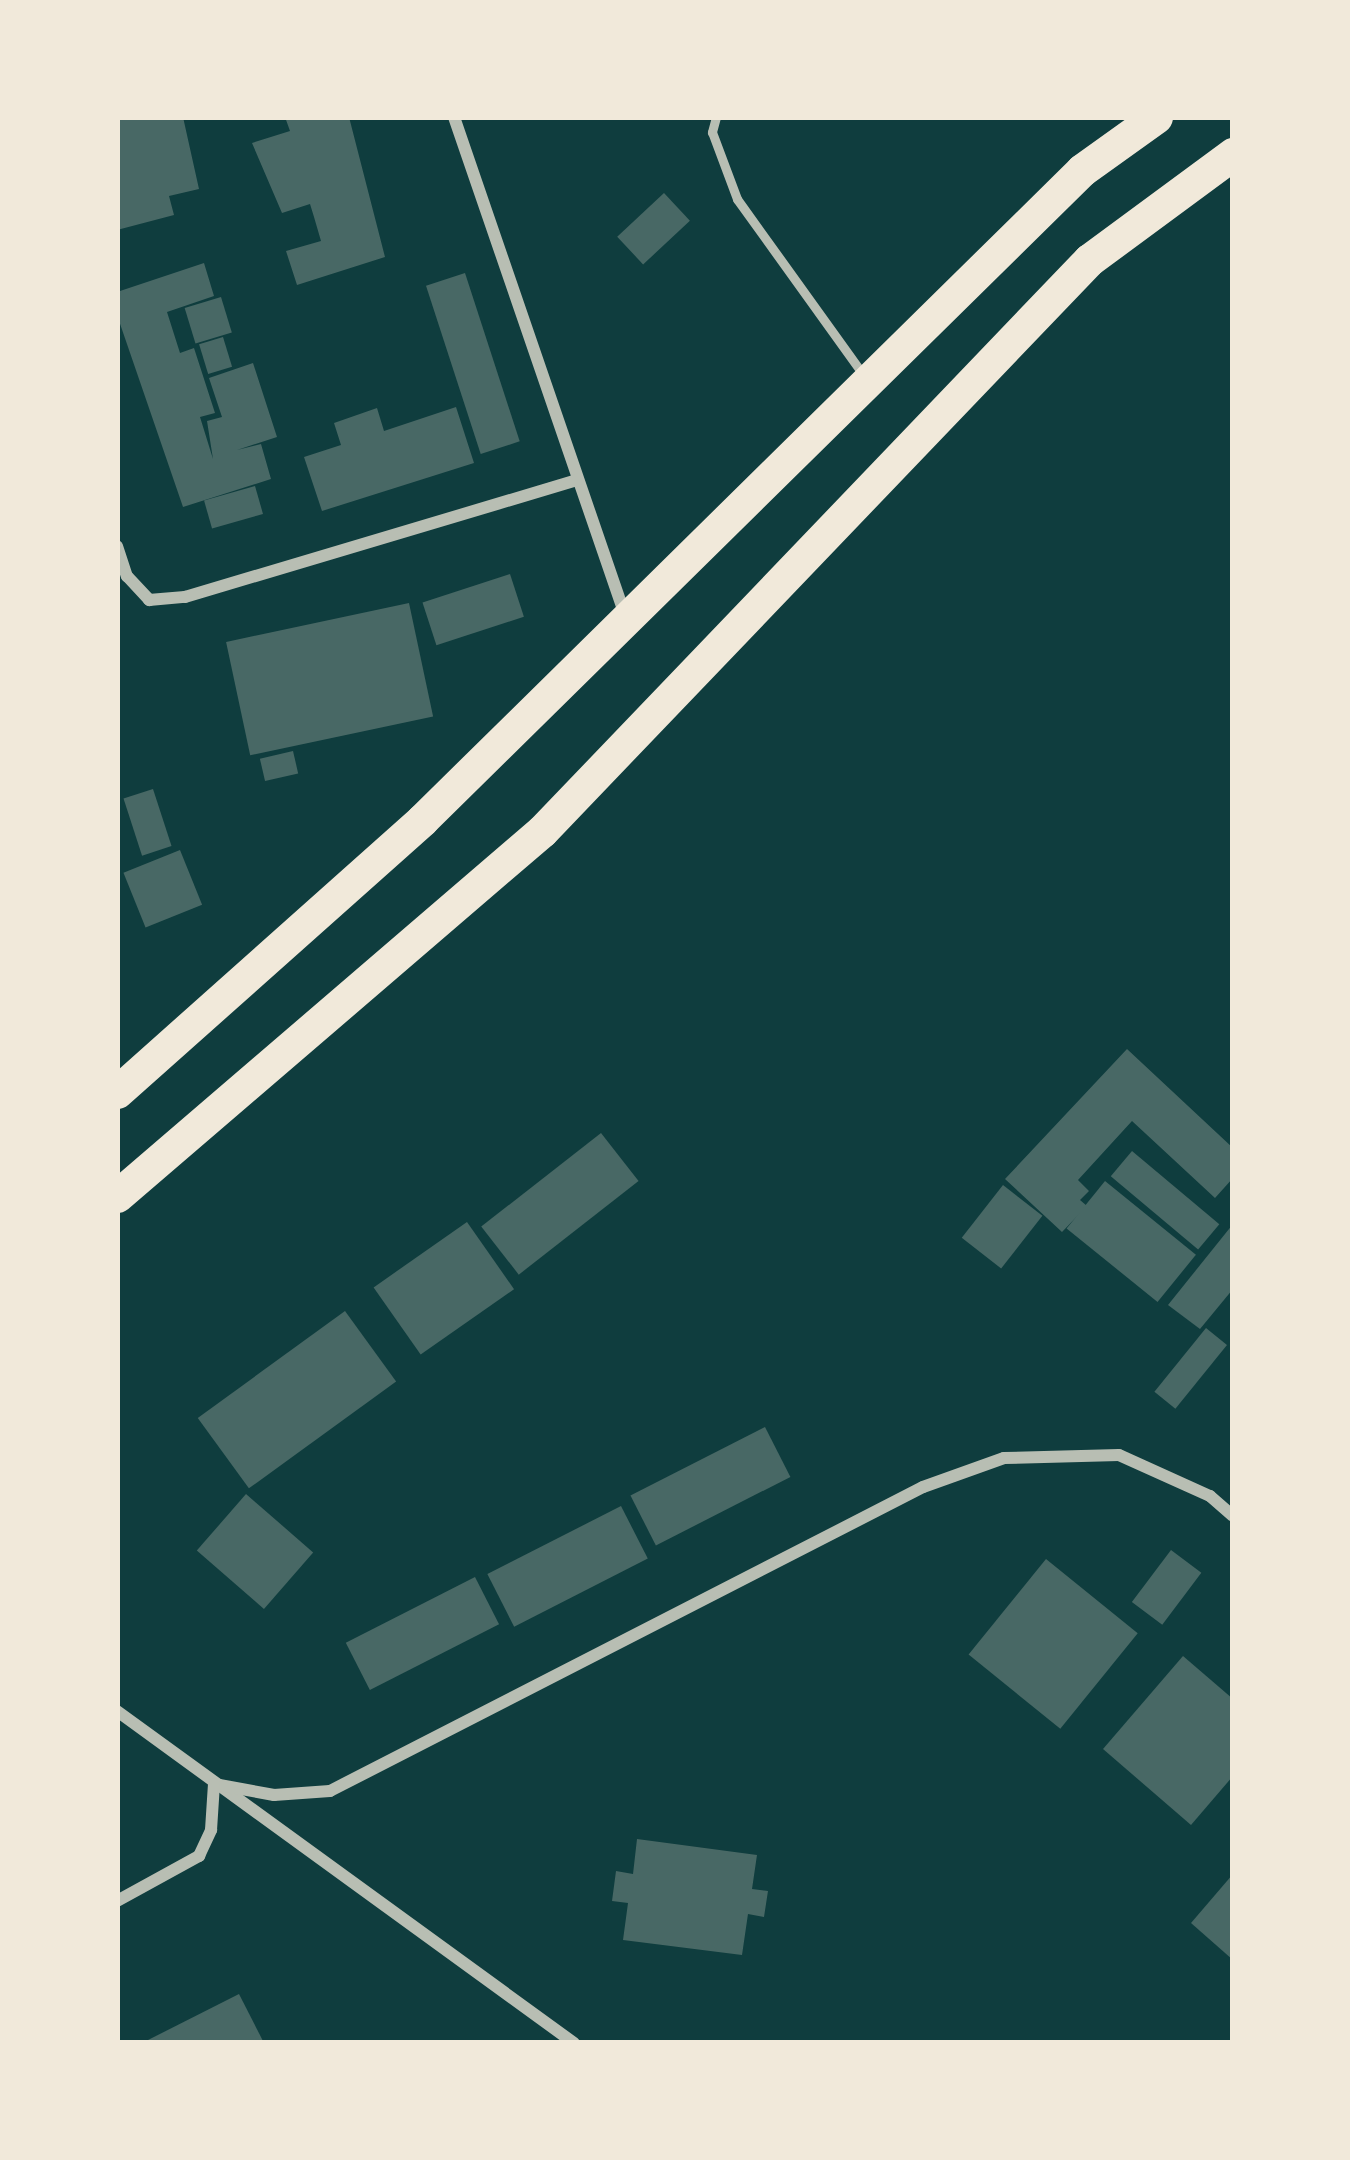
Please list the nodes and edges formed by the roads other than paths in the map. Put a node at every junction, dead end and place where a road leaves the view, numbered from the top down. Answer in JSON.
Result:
{"nodes":[{"id":1,"x":454,"y":117,"type":"edge"},
{"id":2,"x":716,"y":117,"type":"edge"},
{"id":3,"x":1156,"y":117,"type":"edge"},
{"id":4,"x":1233,"y":154,"type":"edge"},
{"id":5,"x":867,"y":379,"type":"junction"},
{"id":6,"x":578,"y":480,"type":"junction"},
{"id":7,"x":117,"y":546,"type":"edge"},
{"id":8,"x":626,"y":621,"type":"junction"},
{"id":9,"x":117,"y":1092,"type":"edge"},
{"id":10,"x":117,"y":1196,"type":"edge"},
{"id":11,"x":1233,"y":1516,"type":"edge"},
{"id":12,"x":117,"y":1711,"type":"edge"},
{"id":13,"x":214,"y":1784,"type":"junction"},
{"id":14,"x":117,"y":1901,"type":"edge"},
{"id":15,"x":574,"y":2043,"type":"edge"}],
"edges":[{"from":1,"to":6,"type":"street"},
{"from":2,"to":5,"type":"lane"},
{"from":3,"to":5,"type":"highway"},
{"from":4,"to":10,"type":"highway"},
{"from":5,"to":8,"type":"highway"},
{"from":6,"to":7,"type":"street"},
{"from":6,"to":8,"type":"street"},
{"from":8,"to":9,"type":"highway"},
{"from":11,"to":13,"type":"street"},
{"from":12,"to":13,"type":"street"},
{"from":13,"to":14,"type":"street"},
{"from":13,"to":15,"type":"street"}]}
